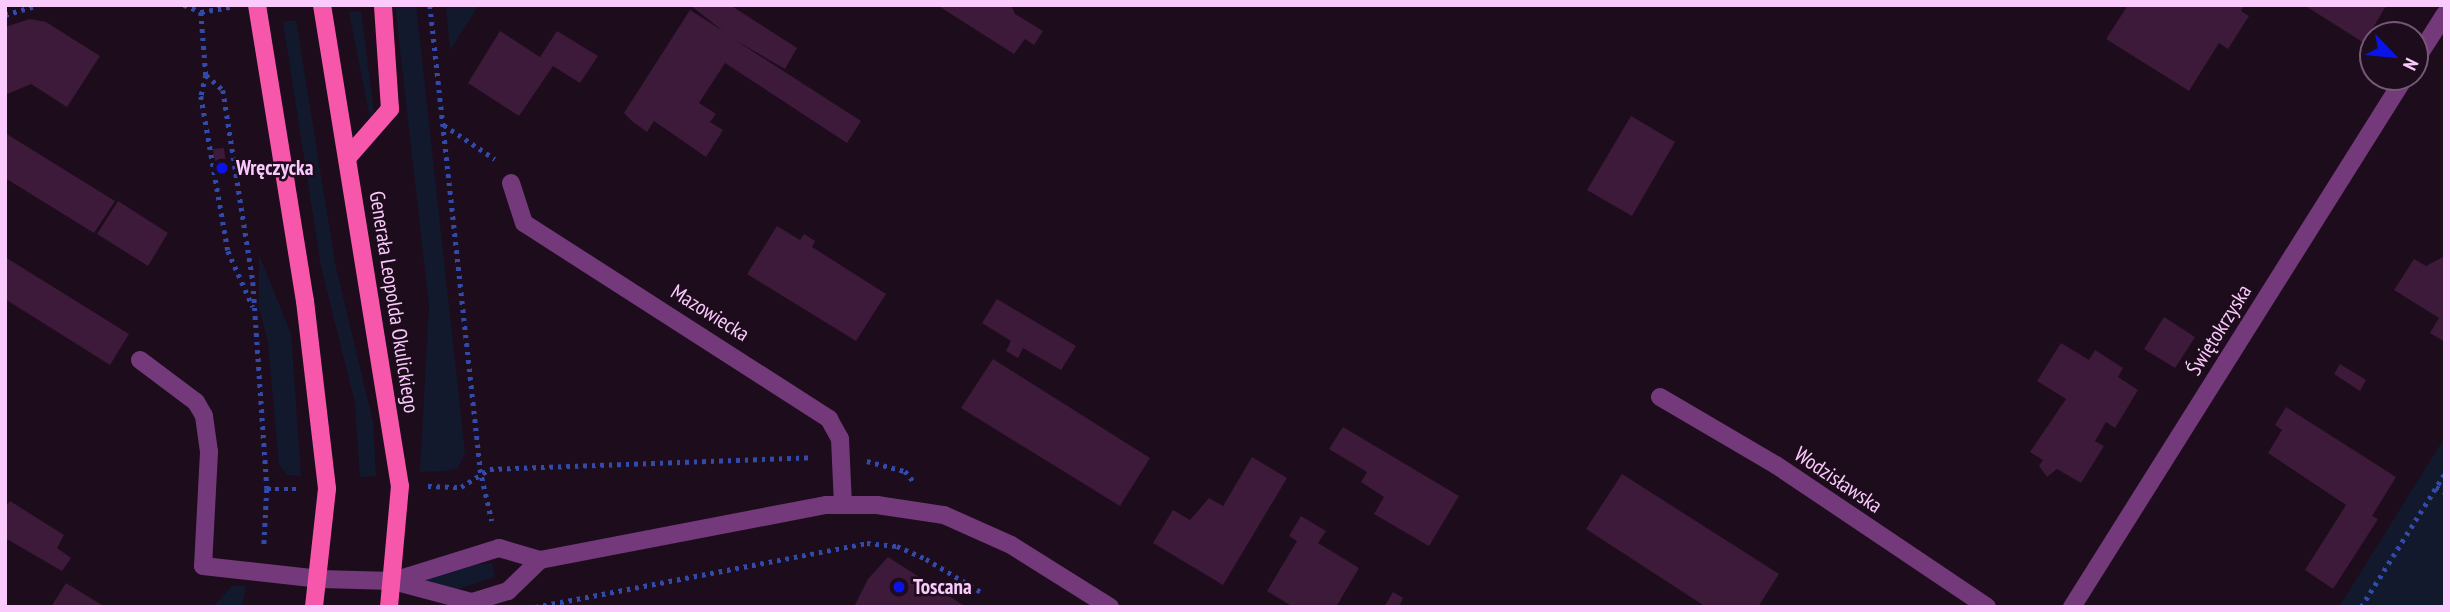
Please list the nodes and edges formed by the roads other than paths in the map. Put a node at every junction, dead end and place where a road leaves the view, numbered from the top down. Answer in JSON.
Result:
{"nodes":[{"id":1,"x":257,"y":5,"type":"edge"},
{"id":2,"x":322,"y":5,"type":"edge"},
{"id":3,"x":383,"y":5,"type":"edge"},
{"id":4,"x":2445,"y":14,"type":"edge"},
{"id":5,"x":2429,"y":39,"type":"edge"},
{"id":6,"x":2396,"y":91,"type":"edge"},
{"id":7,"x":348,"y":157,"type":"junction"},
{"id":8,"x":511,"y":183,"type":"road end"},
{"id":9,"x":140,"y":360,"type":"dead end"},
{"id":10,"x":1660,"y":397,"type":"dead end"},
{"id":11,"x":844,"y":505,"type":"junction"},
{"id":12,"x":540,"y":560,"type":"junction"},
{"id":13,"x":320,"y":579,"type":"junction"},
{"id":14,"x":393,"y":581,"type":"junction"},
{"id":15,"x":314,"y":607,"type":"edge"},
{"id":16,"x":389,"y":607,"type":"edge"},
{"id":17,"x":1110,"y":607,"type":"edge"},
{"id":18,"x":1987,"y":607,"type":"edge"},
{"id":19,"x":2072,"y":607,"type":"edge"}],
"edges":[{"from":1,"to":13,"type":"main road"},
{"from":2,"to":7,"type":"main road","name":"Generała Leopolda Okulickiego"},
{"from":3,"to":7,"type":"main road"},
{"from":4,"to":5,"type":"street"},
{"from":6,"to":19,"type":"street","name":"Świętokrzyska"},
{"from":7,"to":14,"type":"main road","name":"Generała Leopolda Okulickiego"},
{"from":8,"to":11,"type":"street","name":"Mazowiecka"},
{"from":9,"to":13,"type":"street"},
{"from":10,"to":18,"type":"street","name":"Wodzisławska"},
{"from":11,"to":12,"type":"street"},
{"from":11,"to":17,"type":"street"},
{"from":12,"to":14,"type":"street"},
{"from":12,"to":14,"type":"street"},
{"from":13,"to":14,"type":"street"},
{"from":13,"to":15,"type":"main road"},
{"from":14,"to":16,"type":"main road","name":"Generała Leopolda Okulickiego"}]}
